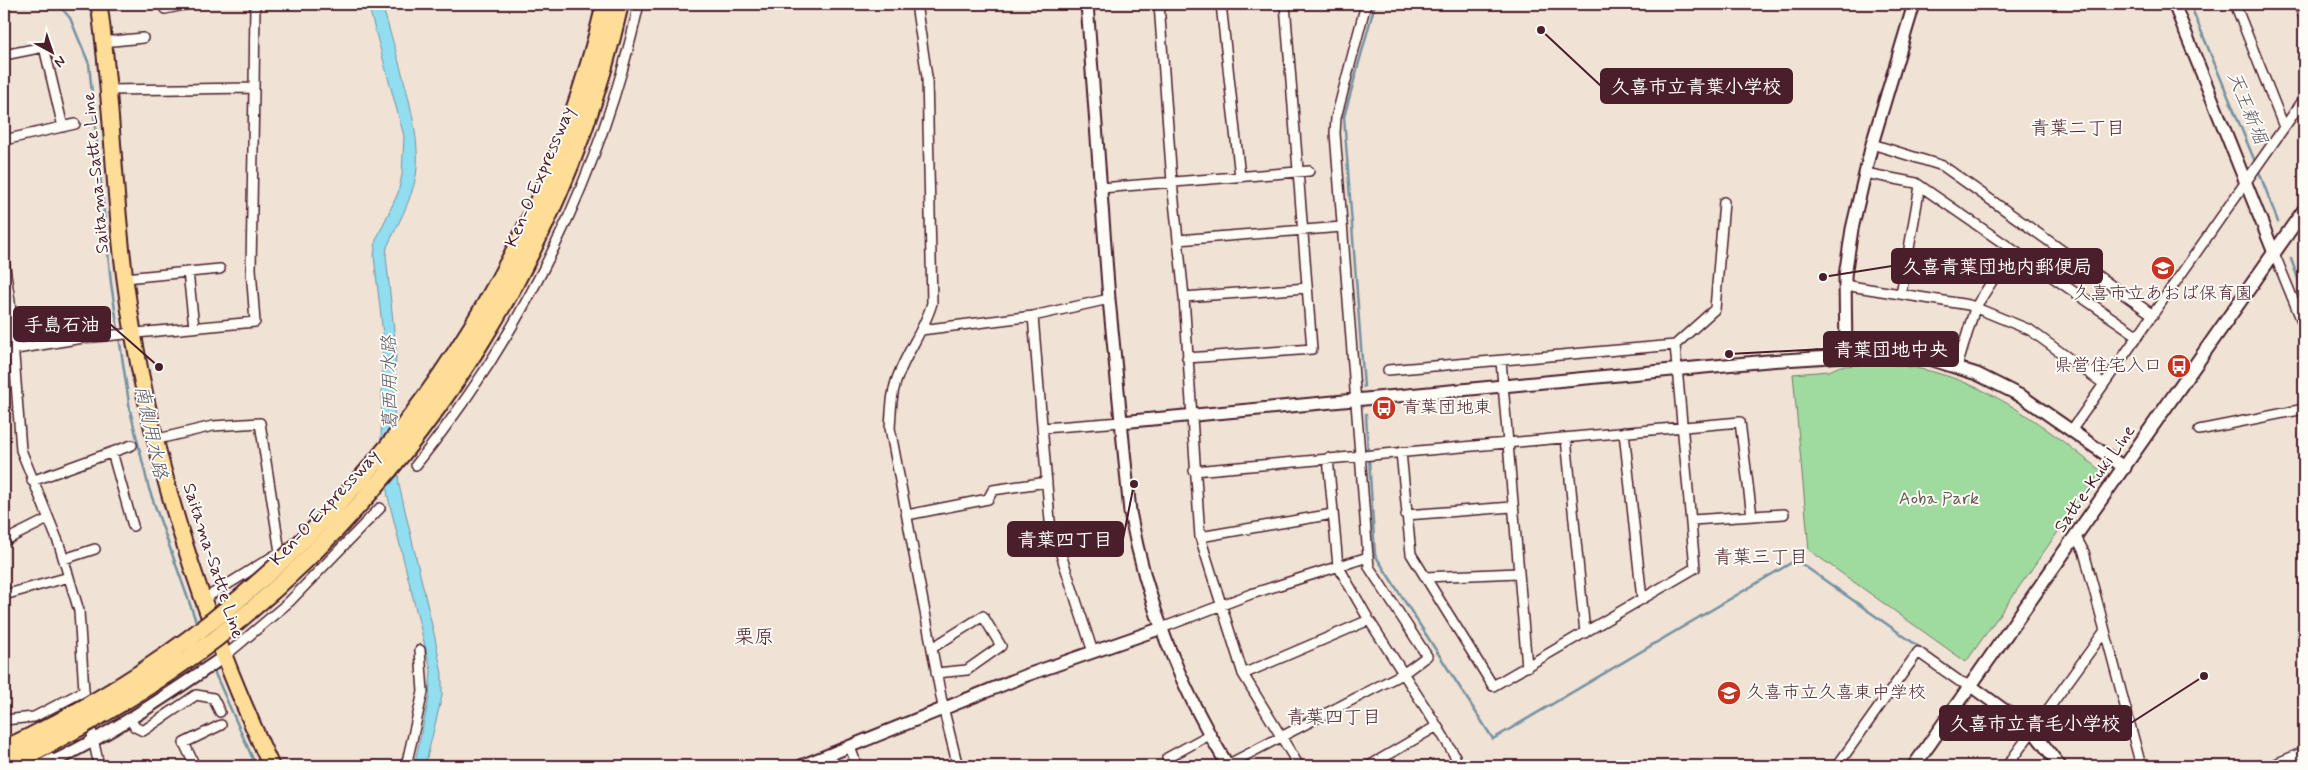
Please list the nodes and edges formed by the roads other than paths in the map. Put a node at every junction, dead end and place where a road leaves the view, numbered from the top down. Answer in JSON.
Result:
{"nodes":[{"id":1,"x":99,"y":4,"type":"edge"},
{"id":2,"x":164,"y":4,"type":"edge"},
{"id":3,"x":189,"y":4,"type":"edge"},
{"id":4,"x":255,"y":4,"type":"edge"},
{"id":5,"x":605,"y":4,"type":"edge"},
{"id":6,"x":620,"y":4,"type":"edge"},
{"id":7,"x":639,"y":4,"type":"edge"},
{"id":8,"x":916,"y":4,"type":"edge"},
{"id":9,"x":1087,"y":4,"type":"edge"},
{"id":10,"x":1159,"y":4,"type":"edge"},
{"id":11,"x":1221,"y":4,"type":"edge"},
{"id":12,"x":1285,"y":4,"type":"edge"},
{"id":13,"x":1366,"y":4,"type":"edge"},
{"id":14,"x":1914,"y":4,"type":"edge"},
{"id":15,"x":2174,"y":4,"type":"edge"},
{"id":16,"x":2235,"y":4,"type":"edge"},
{"id":17,"x":2298,"y":4,"type":"edge"},
{"id":18,"x":2304,"y":18,"type":"edge"},
{"id":19,"x":143,"y":38,"type":"dead end"},
{"id":20,"x":103,"y":42,"type":"junction"},
{"id":21,"x":4,"y":55,"type":"edge"},
{"id":22,"x":254,"y":88,"type":"junction"},
{"id":23,"x":107,"y":90,"type":"junction"},
{"id":24,"x":2304,"y":99,"type":"edge"},
{"id":25,"x":75,"y":124,"type":"dead end"},
{"id":26,"x":63,"y":127,"type":"junction"},
{"id":27,"x":2284,"y":127,"type":"junction"},
{"id":28,"x":4,"y":140,"type":"edge"},
{"id":29,"x":1872,"y":144,"type":"junction"},
{"id":30,"x":1309,"y":171,"type":"dead end"},
{"id":31,"x":1298,"y":172,"type":"junction"},
{"id":32,"x":1865,"y":173,"type":"junction"},
{"id":33,"x":1240,"y":177,"type":"junction"},
{"id":34,"x":2247,"y":178,"type":"junction"},
{"id":35,"x":1172,"y":182,"type":"junction"},
{"id":36,"x":1920,"y":186,"type":"junction"},
{"id":37,"x":1101,"y":188,"type":"junction"},
{"id":38,"x":1724,"y":202,"type":"dead end"},
{"id":39,"x":2304,"y":210,"type":"edge"},
{"id":40,"x":1342,"y":227,"type":"junction"},
{"id":41,"x":1302,"y":230,"type":"junction"},
{"id":42,"x":1178,"y":240,"type":"junction"},
{"id":43,"x":2012,"y":250,"type":"junction"},
{"id":44,"x":2274,"y":253,"type":"junction"},
{"id":45,"x":4,"y":260,"type":"edge"},
{"id":46,"x":220,"y":269,"type":"dead end"},
{"id":47,"x":188,"y":272,"type":"junction"},
{"id":48,"x":125,"y":278,"type":"junction"},
{"id":49,"x":1844,"y":285,"type":"junction"},
{"id":50,"x":1307,"y":288,"type":"junction"},
{"id":51,"x":6,"y":289,"type":"edge"},
{"id":52,"x":1901,"y":294,"type":"junction"},
{"id":53,"x":1184,"y":298,"type":"junction"},
{"id":54,"x":1109,"y":299,"type":"junction"},
{"id":55,"x":1975,"y":308,"type":"junction"},
{"id":56,"x":2152,"y":315,"type":"junction"},
{"id":57,"x":1034,"y":316,"type":"junction"},
{"id":58,"x":2304,"y":326,"type":"edge"},
{"id":59,"x":194,"y":327,"type":"junction"},
{"id":60,"x":921,"y":330,"type":"junction"},
{"id":61,"x":133,"y":332,"type":"junction"},
{"id":62,"x":2138,"y":336,"type":"junction"},
{"id":63,"x":1675,"y":344,"type":"junction"},
{"id":64,"x":14,"y":349,"type":"junction"},
{"id":65,"x":4,"y":351,"type":"edge"},
{"id":66,"x":1846,"y":354,"type":"junction"},
{"id":67,"x":1187,"y":358,"type":"junction"},
{"id":68,"x":1501,"y":360,"type":"junction"},
{"id":69,"x":1957,"y":367,"type":"junction"},
{"id":70,"x":1388,"y":370,"type":"dead end"},
{"id":71,"x":1678,"y":370,"type":"junction"},
{"id":72,"x":2104,"y":384,"type":"junction"},
{"id":73,"x":1503,"y":386,"type":"junction"},
{"id":74,"x":1355,"y":400,"type":"junction"},
{"id":75,"x":2304,"y":409,"type":"edge"},
{"id":76,"x":1190,"y":414,"type":"junction"},
{"id":77,"x":1121,"y":422,"type":"junction"},
{"id":78,"x":1682,"y":427,"type":"junction"},
{"id":79,"x":1042,"y":428,"type":"junction"},
{"id":80,"x":2071,"y":430,"type":"junction"},
{"id":81,"x":2199,"y":430,"type":"dead end"},
{"id":82,"x":1624,"y":432,"type":"junction"},
{"id":83,"x":1566,"y":438,"type":"junction"},
{"id":84,"x":154,"y":440,"type":"junction"},
{"id":85,"x":1507,"y":443,"type":"junction"},
{"id":86,"x":132,"y":445,"type":"dead end"},
{"id":87,"x":112,"y":452,"type":"junction"},
{"id":88,"x":1401,"y":452,"type":"junction"},
{"id":89,"x":1360,"y":455,"type":"junction"},
{"id":90,"x":1328,"y":458,"type":"junction"},
{"id":91,"x":416,"y":465,"type":"dead end"},
{"id":92,"x":2125,"y":468,"type":"junction"},
{"id":93,"x":1194,"y":471,"type":"junction"},
{"id":94,"x":32,"y":481,"type":"junction"},
{"id":95,"x":1047,"y":482,"type":"junction"},
{"id":96,"x":1512,"y":507,"type":"junction"},
{"id":97,"x":380,"y":508,"type":"dead end"},
{"id":98,"x":1333,"y":514,"type":"junction"},
{"id":99,"x":1784,"y":514,"type":"dead end"},
{"id":100,"x":907,"y":515,"type":"junction"},
{"id":101,"x":1406,"y":515,"type":"junction"},
{"id":102,"x":1752,"y":516,"type":"junction"},
{"id":103,"x":48,"y":519,"type":"junction"},
{"id":104,"x":1692,"y":520,"type":"junction"},
{"id":105,"x":134,"y":526,"type":"dead end"},
{"id":106,"x":1200,"y":537,"type":"junction"},
{"id":107,"x":2076,"y":537,"type":"junction"},
{"id":108,"x":4,"y":541,"type":"edge"},
{"id":109,"x":95,"y":549,"type":"dead end"},
{"id":110,"x":1368,"y":557,"type":"junction"},
{"id":111,"x":64,"y":559,"type":"junction"},
{"id":112,"x":1338,"y":566,"type":"junction"},
{"id":113,"x":1518,"y":573,"type":"junction"},
{"id":114,"x":69,"y":577,"type":"junction"},
{"id":115,"x":1425,"y":577,"type":"junction"},
{"id":116,"x":4,"y":595,"type":"edge"},
{"id":117,"x":204,"y":599,"type":"junction"},
{"id":118,"x":1642,"y":599,"type":"junction"},
{"id":119,"x":1220,"y":605,"type":"junction"},
{"id":120,"x":1369,"y":620,"type":"junction"},
{"id":121,"x":1159,"y":629,"type":"junction"},
{"id":122,"x":2104,"y":632,"type":"junction"},
{"id":123,"x":1585,"y":633,"type":"junction"},
{"id":124,"x":932,"y":648,"type":"junction"},
{"id":125,"x":420,"y":650,"type":"dead end"},
{"id":126,"x":1093,"y":652,"type":"junction"},
{"id":127,"x":225,"y":656,"type":"junction"},
{"id":128,"x":1527,"y":667,"type":"junction"},
{"id":129,"x":936,"y":673,"type":"junction"},
{"id":130,"x":1404,"y":673,"type":"junction"},
{"id":131,"x":1243,"y":674,"type":"junction"},
{"id":132,"x":1971,"y":686,"type":"junction"},
{"id":133,"x":84,"y":691,"type":"junction"},
{"id":134,"x":943,"y":708,"type":"junction"},
{"id":135,"x":220,"y":712,"type":"dead end"},
{"id":136,"x":130,"y":719,"type":"junction"},
{"id":137,"x":4,"y":720,"type":"edge"},
{"id":138,"x":221,"y":725,"type":"dead end"},
{"id":139,"x":1437,"y":726,"type":"junction"},
{"id":140,"x":2033,"y":731,"type":"junction"},
{"id":141,"x":1209,"y":735,"type":"junction"},
{"id":142,"x":1280,"y":736,"type":"junction"},
{"id":143,"x":93,"y":741,"type":"junction"},
{"id":144,"x":850,"y":747,"type":"junction"},
{"id":145,"x":4,"y":749,"type":"edge"},
{"id":146,"x":2304,"y":752,"type":"edge"},
{"id":147,"x":73,"y":753,"type":"junction"},
{"id":148,"x":1455,"y":756,"type":"dead end"},
{"id":149,"x":1167,"y":758,"type":"dead end"},
{"id":150,"x":6,"y":766,"type":"edge"},
{"id":151,"x":26,"y":766,"type":"edge"},
{"id":152,"x":44,"y":766,"type":"edge"},
{"id":153,"x":99,"y":766,"type":"edge"},
{"id":154,"x":195,"y":766,"type":"edge"},
{"id":155,"x":271,"y":766,"type":"edge"},
{"id":156,"x":406,"y":766,"type":"edge"},
{"id":157,"x":802,"y":766,"type":"edge"},
{"id":158,"x":858,"y":766,"type":"edge"},
{"id":159,"x":960,"y":766,"type":"edge"},
{"id":160,"x":1227,"y":766,"type":"edge"},
{"id":161,"x":1298,"y":766,"type":"edge"},
{"id":162,"x":1369,"y":766,"type":"edge"},
{"id":163,"x":1837,"y":766,"type":"edge"},
{"id":164,"x":1914,"y":766,"type":"edge"},
{"id":165,"x":2007,"y":766,"type":"edge"},
{"id":166,"x":2060,"y":766,"type":"edge"},
{"id":167,"x":2141,"y":766,"type":"edge"},
{"id":168,"x":2270,"y":766,"type":"edge"}],
"edges":[{"from":1,"to":20,"type":"main road","name":"Saitama-Satte Line"},
{"from":2,"to":3,"type":"street"},
{"from":4,"to":22,"type":"street"},
{"from":5,"to":145,"type":"highway","name":"Ken-O Expressway","bridge":true},
{"from":6,"to":150,"type":"highway","name":"Ken-O Expressway","bridge":true},
{"from":7,"to":91,"type":"street"},
{"from":8,"to":60,"type":"street"},
{"from":9,"to":37,"type":"street"},
{"from":10,"to":35,"type":"street"},
{"from":11,"to":33,"type":"street"},
{"from":12,"to":31,"type":"street"},
{"from":13,"to":40,"type":"street"},
{"from":14,"to":29,"type":"street"},
{"from":15,"to":34,"type":"street"},
{"from":16,"to":27,"type":"street"},
{"from":17,"to":18,"type":"street"},
{"from":19,"to":20,"type":"street"},
{"from":20,"to":23,"type":"main road","name":"Saitama-Satte Line"},
{"from":21,"to":26,"type":"street"},
{"from":22,"to":23,"type":"street"},
{"from":22,"to":59,"type":"street"},
{"from":23,"to":48,"type":"main road","name":"Saitama-Satte Line"},
{"from":24,"to":27,"type":"street"},
{"from":25,"to":26,"type":"street"},
{"from":26,"to":28,"type":"street"},
{"from":27,"to":34,"type":"street"},
{"from":29,"to":32,"type":"street"},
{"from":29,"to":56,"type":"street"},
{"from":30,"to":31,"type":"street"},
{"from":31,"to":33,"type":"street"},
{"from":31,"to":41,"type":"street"},
{"from":32,"to":36,"type":"street"},
{"from":32,"to":49,"type":"street"},
{"from":33,"to":35,"type":"street"},
{"from":34,"to":44,"type":"street"},
{"from":34,"to":56,"type":"street"},
{"from":35,"to":37,"type":"street"},
{"from":35,"to":42,"type":"street"},
{"from":36,"to":43,"type":"street"},
{"from":36,"to":52,"type":"street"},
{"from":37,"to":54,"type":"street"},
{"from":38,"to":63,"type":"street"},
{"from":39,"to":44,"type":"main road","name":"Satte-Kuki Line"},
{"from":40,"to":41,"type":"street"},
{"from":40,"to":74,"type":"street"},
{"from":41,"to":42,"type":"street"},
{"from":41,"to":50,"type":"street"},
{"from":42,"to":53,"type":"street"},
{"from":43,"to":55,"type":"street"},
{"from":43,"to":62,"type":"street"},
{"from":44,"to":58,"type":"street"},
{"from":44,"to":92,"type":"main road","name":"Satte-Kuki Line"},
{"from":45,"to":51,"type":"street"},
{"from":46,"to":47,"type":"street"},
{"from":47,"to":48,"type":"street"},
{"from":47,"to":59,"type":"street"},
{"from":48,"to":61,"type":"main road","name":"Saitama-Satte Line"},
{"from":49,"to":52,"type":"street"},
{"from":49,"to":66,"type":"street"},
{"from":50,"to":53,"type":"street"},
{"from":50,"to":67,"type":"street"},
{"from":51,"to":64,"type":"street"},
{"from":52,"to":55,"type":"street"},
{"from":53,"to":67,"type":"street"},
{"from":54,"to":57,"type":"street"},
{"from":54,"to":77,"type":"street"},
{"from":55,"to":69,"type":"street"},
{"from":55,"to":72,"type":"street"},
{"from":56,"to":62,"type":"street"},
{"from":57,"to":60,"type":"street"},
{"from":57,"to":79,"type":"street"},
{"from":59,"to":61,"type":"street"},
{"from":60,"to":100,"type":"street"},
{"from":61,"to":64,"type":"street"},
{"from":61,"to":84,"type":"main road","name":"Saitama-Satte Line"},
{"from":62,"to":72,"type":"street"},
{"from":63,"to":68,"type":"street"},
{"from":63,"to":71,"type":"street"},
{"from":64,"to":65,"type":"street"},
{"from":64,"to":94,"type":"street"},
{"from":66,"to":69,"type":"street"},
{"from":66,"to":71,"type":"street"},
{"from":67,"to":76,"type":"street"},
{"from":68,"to":70,"type":"street"},
{"from":68,"to":73,"type":"street"},
{"from":69,"to":80,"type":"street"},
{"from":71,"to":73,"type":"street"},
{"from":71,"to":78,"type":"street"},
{"from":72,"to":80,"type":"street"},
{"from":73,"to":74,"type":"street"},
{"from":73,"to":85,"type":"street"},
{"from":74,"to":76,"type":"street"},
{"from":74,"to":89,"type":"street"},
{"from":75,"to":81,"type":"street"},
{"from":76,"to":77,"type":"street"},
{"from":76,"to":93,"type":"street"},
{"from":77,"to":79,"type":"street"},
{"from":77,"to":121,"type":"street"},
{"from":78,"to":82,"type":"street"},
{"from":78,"to":102,"type":"street"},
{"from":78,"to":104,"type":"street"},
{"from":79,"to":95,"type":"street"},
{"from":80,"to":92,"type":"street"},
{"from":82,"to":83,"type":"street"},
{"from":82,"to":118,"type":"street"},
{"from":83,"to":85,"type":"street"},
{"from":83,"to":123,"type":"street"},
{"from":84,"to":117,"type":"main road","name":"Saitama-Satte Line"},
{"from":84,"to":117,"type":"street"},
{"from":85,"to":88,"type":"street"},
{"from":85,"to":96,"type":"street"},
{"from":86,"to":87,"type":"street"},
{"from":87,"to":94,"type":"street"},
{"from":87,"to":105,"type":"street"},
{"from":88,"to":89,"type":"street"},
{"from":88,"to":101,"type":"street"},
{"from":89,"to":90,"type":"street"},
{"from":89,"to":110,"type":"street"},
{"from":90,"to":93,"type":"street"},
{"from":90,"to":98,"type":"street"},
{"from":92,"to":107,"type":"main road","name":"Satte-Kuki Line"},
{"from":93,"to":106,"type":"street"},
{"from":94,"to":103,"type":"street"},
{"from":95,"to":100,"type":"street"},
{"from":95,"to":126,"type":"street"},
{"from":96,"to":101,"type":"street"},
{"from":96,"to":113,"type":"street"},
{"from":97,"to":127,"type":"street"},
{"from":98,"to":106,"type":"street"},
{"from":98,"to":112,"type":"street"},
{"from":99,"to":102,"type":"street"},
{"from":100,"to":124,"type":"street"},
{"from":101,"to":115,"type":"street"},
{"from":102,"to":104,"type":"street"},
{"from":103,"to":108,"type":"street"},
{"from":103,"to":111,"type":"street"},
{"from":104,"to":118,"type":"street"},
{"from":106,"to":119,"type":"street"},
{"from":107,"to":122,"type":"street"},
{"from":107,"to":132,"type":"main road","name":"Satte-Kuki Line"},
{"from":109,"to":111,"type":"street"},
{"from":110,"to":112,"type":"street"},
{"from":110,"to":130,"type":"street"},
{"from":111,"to":114,"type":"street"},
{"from":112,"to":119,"type":"street"},
{"from":112,"to":120,"type":"street"},
{"from":113,"to":115,"type":"street"},
{"from":113,"to":128,"type":"street"},
{"from":114,"to":116,"type":"street"},
{"from":114,"to":133,"type":"street"},
{"from":115,"to":128,"type":"street"},
{"from":117,"to":127,"type":"main road","name":"Saitama-Satte Line"},
{"from":118,"to":123,"type":"street"},
{"from":119,"to":121,"type":"street"},
{"from":119,"to":131,"type":"street"},
{"from":120,"to":130,"type":"street"},
{"from":120,"to":131,"type":"street"},
{"from":121,"to":126,"type":"street"},
{"from":121,"to":141,"type":"street"},
{"from":122,"to":140,"type":"street"},
{"from":122,"to":167,"type":"street"},
{"from":123,"to":128,"type":"street"},
{"from":124,"to":129,"type":"street"},
{"from":124,"to":129,"type":"street"},
{"from":125,"to":156,"type":"street"},
{"from":126,"to":134,"type":"street"},
{"from":127,"to":136,"type":"street"},
{"from":127,"to":155,"type":"main road","name":"Saitama-Satte Line"},
{"from":129,"to":134,"type":"street"},
{"from":130,"to":139,"type":"street"},
{"from":130,"to":142,"type":"street"},
{"from":131,"to":142,"type":"street"},
{"from":132,"to":140,"type":"street"},
{"from":132,"to":163,"type":"street"},
{"from":132,"to":164,"type":"main road","name":"Satte-Kuki Line"},
{"from":133,"to":137,"type":"street"},
{"from":133,"to":143,"type":"street"},
{"from":134,"to":144,"type":"street"},
{"from":134,"to":159,"type":"street"},
{"from":135,"to":136,"type":"street"},
{"from":136,"to":143,"type":"street"},
{"from":138,"to":154,"type":"street"},
{"from":139,"to":148,"type":"street"},
{"from":139,"to":162,"type":"street"},
{"from":140,"to":165,"type":"street"},
{"from":140,"to":166,"type":"street"},
{"from":141,"to":149,"type":"street"},
{"from":141,"to":160,"type":"street"},
{"from":142,"to":160,"type":"street"},
{"from":142,"to":161,"type":"street"},
{"from":143,"to":147,"type":"street"},
{"from":143,"to":153,"type":"street"},
{"from":144,"to":157,"type":"street"},
{"from":144,"to":158,"type":"street"},
{"from":146,"to":168,"type":"street"},
{"from":147,"to":151,"type":"street"},
{"from":147,"to":152,"type":"street"}]}
